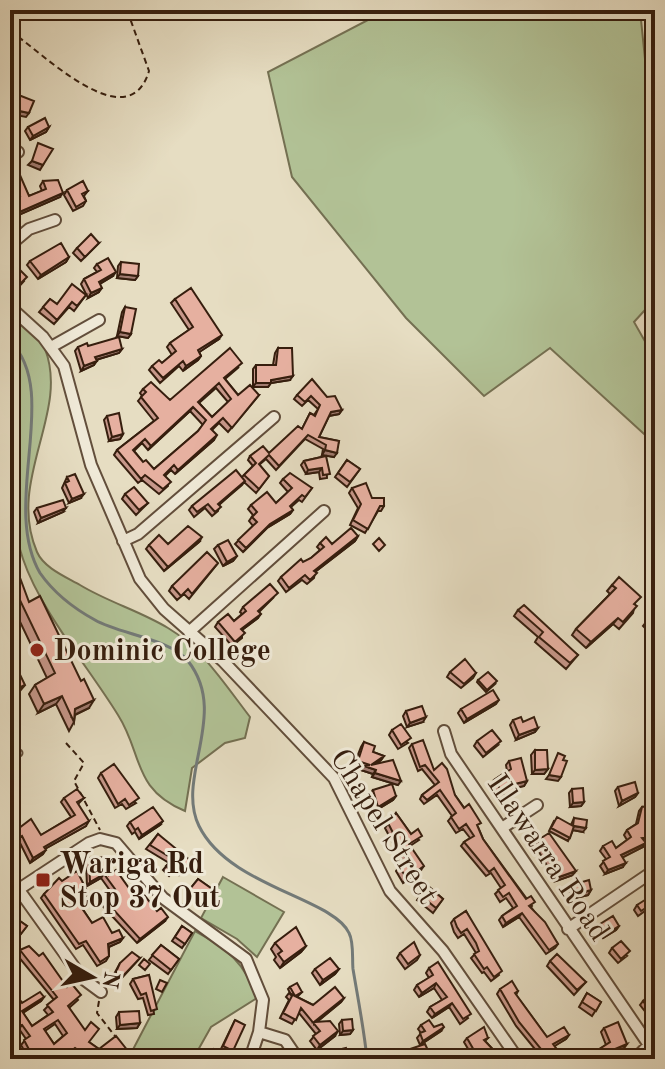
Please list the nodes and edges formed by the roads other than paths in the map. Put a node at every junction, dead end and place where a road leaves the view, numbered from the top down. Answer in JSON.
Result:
{"nodes":[{"id":1,"x":55,"y":220,"type":"dead end"},
{"id":2,"x":10,"y":245,"type":"edge"},
{"id":3,"x":10,"y":307,"type":"edge"},
{"id":4,"x":99,"y":320,"type":"dead end"},
{"id":5,"x":51,"y":347,"type":"junction"},
{"id":6,"x":274,"y":417,"type":"dead end"},
{"id":7,"x":324,"y":511,"type":"dead end"},
{"id":8,"x":123,"y":541,"type":"junction"},
{"id":9,"x":189,"y":632,"type":"junction"},
{"id":10,"x":444,"y":731,"type":"dead end"},
{"id":11,"x":10,"y":753,"type":"edge"},
{"id":12,"x":19,"y":753,"type":"dead end"},
{"id":13,"x":537,"y":805,"type":"dead end"},
{"id":14,"x":502,"y":828,"type":"junction"},
{"id":15,"x":655,"y":870,"type":"edge"},
{"id":16,"x":14,"y":893,"type":"edge"},
{"id":17,"x":568,"y":929,"type":"junction"},
{"id":18,"x":101,"y":992,"type":"road end"},
{"id":19,"x":259,"y":1032,"type":"junction"},
{"id":20,"x":652,"y":1042,"type":"edge"},
{"id":21,"x":250,"y":1059,"type":"edge"},
{"id":22,"x":298,"y":1059,"type":"edge"},
{"id":23,"x":518,"y":1059,"type":"edge"},
{"id":24,"x":635,"y":1059,"type":"edge"}],
"edges":[{"from":1,"to":2,"type":"street"},
{"from":3,"to":5,"type":"street","name":"Chapel Street"},
{"from":4,"to":5,"type":"street"},
{"from":5,"to":8,"type":"street","name":"Chapel Street"},
{"from":6,"to":8,"type":"street"},
{"from":7,"to":9,"type":"street"},
{"from":8,"to":9,"type":"street","name":"Chapel Street"},
{"from":9,"to":23,"type":"street","name":"Chapel Street"},
{"from":10,"to":14,"type":"street","name":"Illawarra Road"},
{"from":11,"to":12,"type":"lane"},
{"from":13,"to":14,"type":"street"},
{"from":14,"to":17,"type":"street","name":"Illawarra Road"},
{"from":15,"to":17,"type":"street"},
{"from":16,"to":18,"type":"street"},
{"from":16,"to":19,"type":"street"},
{"from":17,"to":20,"type":"street","name":"Illawarra Road"},
{"from":19,"to":21,"type":"street"},
{"from":19,"to":22,"type":"street"},
{"from":20,"to":24,"type":"street"}]}
